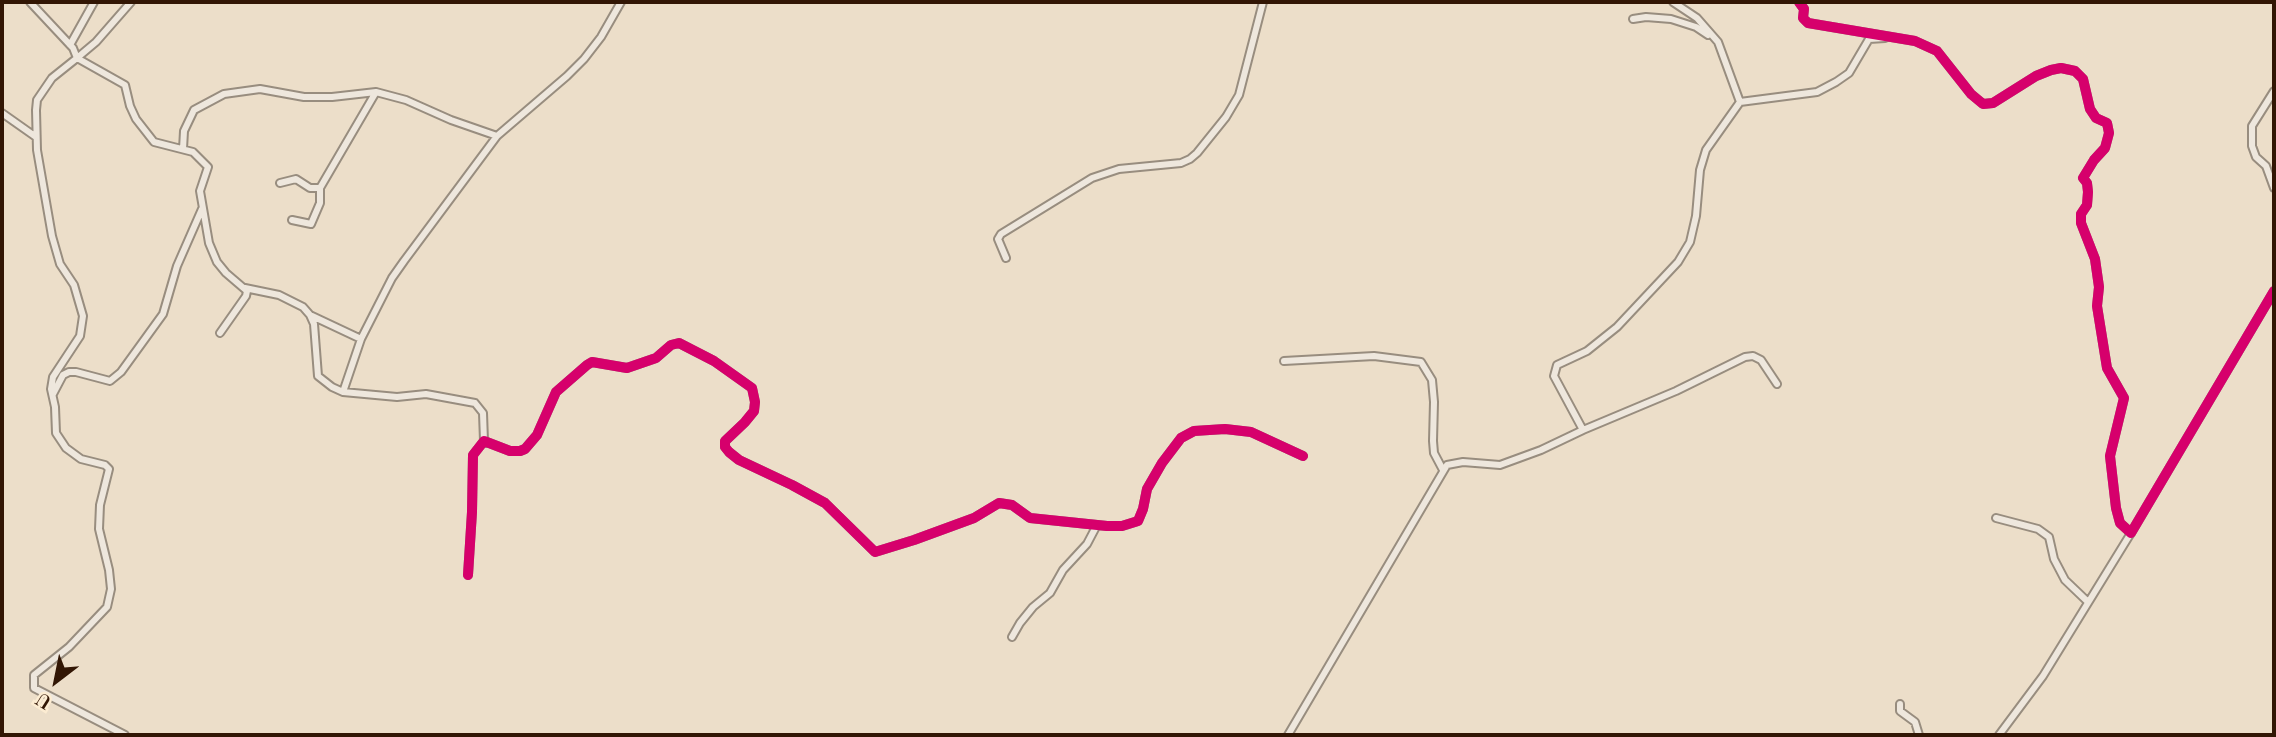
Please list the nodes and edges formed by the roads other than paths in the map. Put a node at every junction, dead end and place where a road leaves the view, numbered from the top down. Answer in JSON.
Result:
{"nodes":[{"id":1,"x":30,"y":2,"type":"edge"},
{"id":2,"x":94,"y":2,"type":"edge"},
{"id":3,"x":131,"y":2,"type":"edge"},
{"id":4,"x":621,"y":2,"type":"edge"},
{"id":5,"x":1263,"y":2,"type":"edge"},
{"id":6,"x":1673,"y":2,"type":"edge"},
{"id":7,"x":1799,"y":2,"type":"edge"},
{"id":8,"x":1633,"y":19,"type":"dead end"},
{"id":9,"x":1894,"y":37,"type":"junction"},
{"id":10,"x":1718,"y":43,"type":"junction"},
{"id":11,"x":70,"y":45,"type":"junction"},
{"id":12,"x":77,"y":58,"type":"junction"},
{"id":13,"x":2274,"y":91,"type":"edge"},
{"id":14,"x":376,"y":92,"type":"junction"},
{"id":15,"x":1740,"y":103,"type":"junction"},
{"id":16,"x":2,"y":113,"type":"edge"},
{"id":17,"x":497,"y":136,"type":"junction"},
{"id":18,"x":36,"y":137,"type":"junction"},
{"id":19,"x":183,"y":149,"type":"junction"},
{"id":20,"x":280,"y":183,"type":"dead end"},
{"id":21,"x":320,"y":188,"type":"junction"},
{"id":22,"x":2274,"y":188,"type":"edge"},
{"id":23,"x":202,"y":208,"type":"junction"},
{"id":24,"x":292,"y":220,"type":"dead end"},
{"id":25,"x":1006,"y":258,"type":"dead end"},
{"id":26,"x":245,"y":288,"type":"junction"},
{"id":27,"x":2274,"y":294,"type":"edge"},
{"id":28,"x":310,"y":315,"type":"junction"},
{"id":29,"x":220,"y":333,"type":"dead end"},
{"id":30,"x":361,"y":339,"type":"junction"},
{"id":31,"x":1284,"y":360,"type":"dead end"},
{"id":32,"x":1777,"y":384,"type":"dead end"},
{"id":33,"x":343,"y":392,"type":"junction"},
{"id":34,"x":54,"y":403,"type":"junction"},
{"id":35,"x":1583,"y":430,"type":"junction"},
{"id":36,"x":484,"y":441,"type":"junction"},
{"id":37,"x":1303,"y":456,"type":"dead end"},
{"id":38,"x":1443,"y":470,"type":"junction"},
{"id":39,"x":1996,"y":518,"type":"dead end"},
{"id":40,"x":1097,"y":525,"type":"junction"},
{"id":41,"x":2131,"y":533,"type":"junction"},
{"id":42,"x":468,"y":575,"type":"dead end"},
{"id":43,"x":2088,"y":602,"type":"junction"},
{"id":44,"x":1012,"y":637,"type":"dead end"},
{"id":45,"x":1900,"y":704,"type":"dead end"},
{"id":46,"x":125,"y":735,"type":"edge"},
{"id":47,"x":1288,"y":735,"type":"edge"},
{"id":48,"x":1919,"y":735,"type":"edge"},
{"id":49,"x":1999,"y":735,"type":"edge"}],
"edges":[{"from":1,"to":11,"type":"street"},
{"from":2,"to":11,"type":"street"},
{"from":3,"to":12,"type":"street"},
{"from":4,"to":17,"type":"street"},
{"from":5,"to":25,"type":"street"},
{"from":6,"to":10,"type":"street"},
{"from":7,"to":9,"type":"street"},
{"from":8,"to":10,"type":"street"},
{"from":9,"to":15,"type":"street"},
{"from":9,"to":41,"type":"street"},
{"from":10,"to":15,"type":"street"},
{"from":11,"to":12,"type":"street"},
{"from":12,"to":18,"type":"street"},
{"from":12,"to":19,"type":"street"},
{"from":13,"to":22,"type":"street"},
{"from":14,"to":17,"type":"street"},
{"from":14,"to":19,"type":"street"},
{"from":14,"to":21,"type":"street"},
{"from":15,"to":35,"type":"street"},
{"from":16,"to":18,"type":"street"},
{"from":17,"to":30,"type":"street"},
{"from":18,"to":34,"type":"street"},
{"from":19,"to":23,"type":"street"},
{"from":20,"to":21,"type":"street"},
{"from":21,"to":24,"type":"street"},
{"from":23,"to":26,"type":"street"},
{"from":23,"to":34,"type":"street"},
{"from":26,"to":28,"type":"street"},
{"from":26,"to":29,"type":"street"},
{"from":27,"to":41,"type":"street"},
{"from":28,"to":30,"type":"street"},
{"from":28,"to":33,"type":"street"},
{"from":30,"to":33,"type":"street"},
{"from":31,"to":38,"type":"street"},
{"from":32,"to":35,"type":"street"},
{"from":33,"to":36,"type":"street"},
{"from":34,"to":46,"type":"street"},
{"from":35,"to":38,"type":"street"},
{"from":36,"to":40,"type":"street"},
{"from":36,"to":42,"type":"street"},
{"from":37,"to":40,"type":"street"},
{"from":38,"to":47,"type":"street"},
{"from":39,"to":43,"type":"street"},
{"from":40,"to":44,"type":"street"},
{"from":41,"to":43,"type":"street"},
{"from":43,"to":49,"type":"street"},
{"from":45,"to":48,"type":"street"}]}
